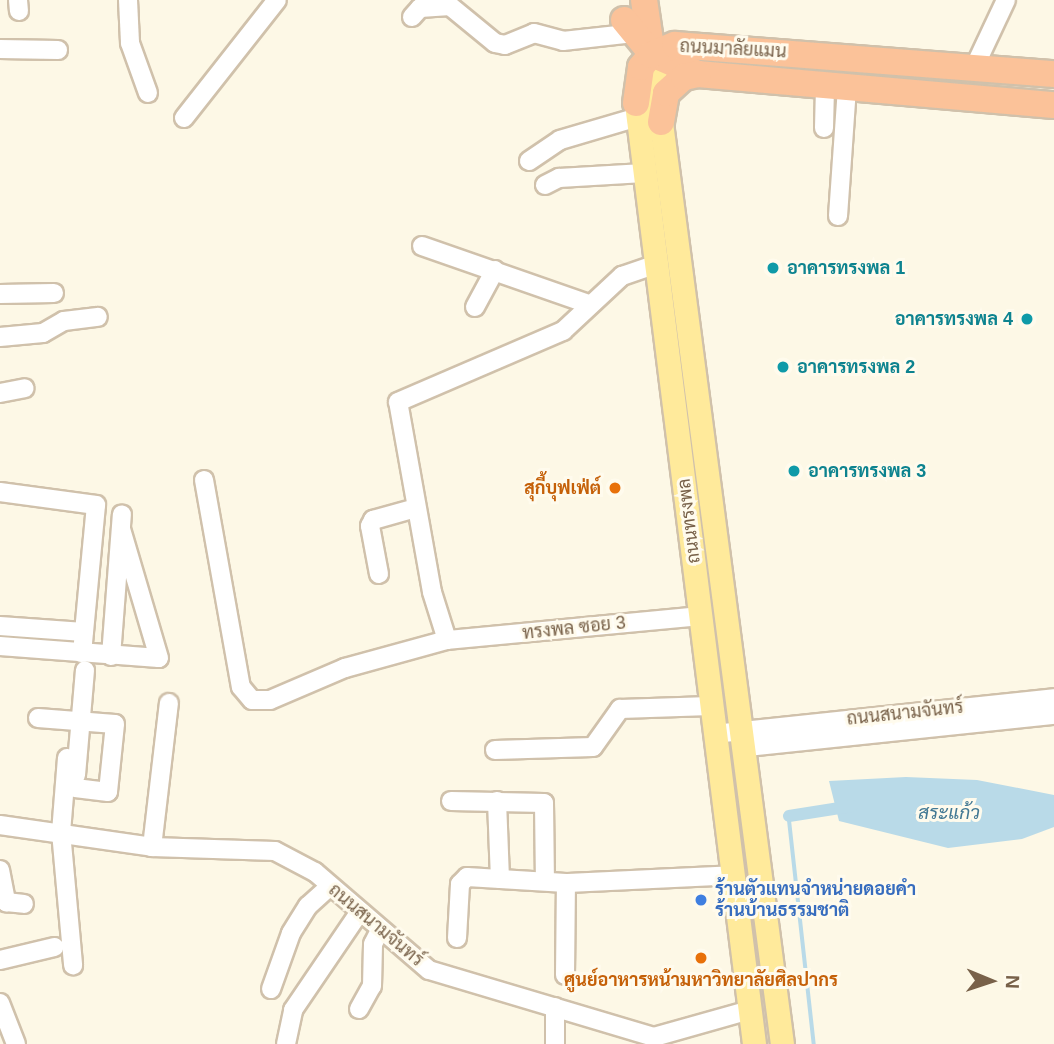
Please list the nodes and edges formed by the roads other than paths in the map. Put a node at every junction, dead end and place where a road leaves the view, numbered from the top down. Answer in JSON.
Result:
{"nodes":[{"id":1,"x":128,"y":0,"type":"edge"},
{"id":2,"x":277,"y":0,"type":"edge"},
{"id":3,"x":1006,"y":0,"type":"edge"},
{"id":4,"x":632,"y":14,"type":"edge"},
{"id":5,"x":412,"y":17,"type":"dead end"},
{"id":6,"x":693,"y":44,"type":"junction"},
{"id":7,"x":0,"y":49,"type":"edge"},
{"id":8,"x":58,"y":50,"type":"dead end"},
{"id":9,"x":652,"y":54,"type":"junction"},
{"id":10,"x":974,"y":68,"type":"junction"},
{"id":11,"x":698,"y":74,"type":"junction"},
{"id":12,"x":1054,"y":74,"type":"edge"},
{"id":13,"x":836,"y":87,"type":"junction"},
{"id":14,"x":148,"y":93,"type":"dead end"},
{"id":15,"x":1054,"y":108,"type":"edge"},
{"id":16,"x":645,"y":114,"type":"junction"},
{"id":17,"x":184,"y":118,"type":"dead end"},
{"id":18,"x":824,"y":128,"type":"dead end"},
{"id":19,"x":529,"y":161,"type":"dead end"},
{"id":20,"x":644,"y":173,"type":"junction"},
{"id":21,"x":545,"y":185,"type":"dead end"},
{"id":22,"x":838,"y":216,"type":"dead end"},
{"id":23,"x":422,"y":246,"type":"dead end"},
{"id":24,"x":657,"y":264,"type":"junction"},
{"id":25,"x":495,"y":270,"type":"junction"},
{"id":26,"x":54,"y":293,"type":"dead end"},
{"id":27,"x":0,"y":294,"type":"edge"},
{"id":28,"x":589,"y":304,"type":"junction"},
{"id":29,"x":475,"y":307,"type":"dead end"},
{"id":30,"x":97,"y":317,"type":"dead end"},
{"id":31,"x":0,"y":337,"type":"edge"},
{"id":32,"x":24,"y":388,"type":"dead end"},
{"id":33,"x":0,"y":393,"type":"edge"},
{"id":34,"x":204,"y":480,"type":"dead end"},
{"id":35,"x":0,"y":492,"type":"edge"},
{"id":36,"x":416,"y":508,"type":"junction"},
{"id":37,"x":379,"y":574,"type":"dead end"},
{"id":38,"x":700,"y":616,"type":"junction"},
{"id":39,"x":0,"y":626,"type":"edge"},
{"id":40,"x":85,"y":632,"type":"junction"},
{"id":41,"x":447,"y":640,"type":"junction"},
{"id":42,"x":0,"y":646,"type":"edge"},
{"id":43,"x":111,"y":656,"type":"junction"},
{"id":44,"x":84,"y":661,"type":"junction"},
{"id":45,"x":1054,"y":698,"type":"edge"},
{"id":46,"x":169,"y":703,"type":"dead end"},
{"id":47,"x":710,"y":706,"type":"junction"},
{"id":48,"x":1054,"y":715,"type":"edge"},
{"id":49,"x":38,"y":718,"type":"dead end"},
{"id":50,"x":80,"y":722,"type":"junction"},
{"id":51,"x":714,"y":734,"type":"junction"},
{"id":52,"x":745,"y":738,"type":"junction"},
{"id":53,"x":495,"y":750,"type":"dead end"},
{"id":54,"x":67,"y":758,"type":"dead end"},
{"id":55,"x":75,"y":788,"type":"junction"},
{"id":56,"x":451,"y":801,"type":"dead end"},
{"id":57,"x":497,"y":801,"type":"junction"},
{"id":58,"x":0,"y":825,"type":"edge"},
{"id":59,"x":66,"y":833,"type":"junction"},
{"id":60,"x":152,"y":848,"type":"junction"},
{"id":61,"x":0,"y":870,"type":"edge"},
{"id":62,"x":734,"y":876,"type":"junction"},
{"id":63,"x":500,"y":878,"type":"junction"},
{"id":64,"x":545,"y":881,"type":"junction"},
{"id":65,"x":566,"y":883,"type":"junction"},
{"id":66,"x":330,"y":886,"type":"junction"},
{"id":67,"x":24,"y":904,"type":"dead end"},
{"id":68,"x":359,"y":913,"type":"junction"},
{"id":69,"x":380,"y":930,"type":"junction"},
{"id":70,"x":457,"y":938,"type":"dead end"},
{"id":71,"x":54,"y":947,"type":"dead end"},
{"id":72,"x":0,"y":960,"type":"edge"},
{"id":73,"x":73,"y":965,"type":"dead end"},
{"id":74,"x":565,"y":975,"type":"dead end"},
{"id":75,"x":271,"y":989,"type":"dead end"},
{"id":76,"x":0,"y":1003,"type":"edge"},
{"id":77,"x":555,"y":1007,"type":"junction"},
{"id":78,"x":359,"y":1009,"type":"dead end"},
{"id":79,"x":779,"y":1017,"type":"junction"},
{"id":80,"x":752,"y":1025,"type":"edge"},
{"id":81,"x":16,"y":1044,"type":"edge"},
{"id":82,"x":286,"y":1044,"type":"edge"},
{"id":83,"x":555,"y":1044,"type":"edge"},
{"id":84,"x":782,"y":1044,"type":"edge"}],
"edges":[{"from":1,"to":14,"type":"street"},
{"from":2,"to":17,"type":"street"},
{"from":3,"to":10,"type":"street"},
{"from":4,"to":5,"type":"street"},
{"from":4,"to":6,"type":"highway"},
{"from":4,"to":9,"type":"highway"},
{"from":4,"to":16,"type":"highway","name":"ถนนทรงพล"},
{"from":6,"to":9,"type":"highway","name":"ถนนมาลัยแมน"},
{"from":6,"to":10,"type":"highway","name":"ถนนมาลัยแมน"},
{"from":7,"to":8,"type":"street"},
{"from":9,"to":11,"type":"highway","name":"ถนนมาลัยแมน"},
{"from":9,"to":16,"type":"highway"},
{"from":10,"to":12,"type":"highway","name":"ถนนมาลัยแมน"},
{"from":11,"to":13,"type":"highway","name":"ถนนมาลัยแมน"},
{"from":11,"to":16,"type":"highway"},
{"from":13,"to":15,"type":"highway","name":"ถนนมาลัยแมน"},
{"from":13,"to":18,"type":"street"},
{"from":13,"to":22,"type":"street"},
{"from":16,"to":19,"type":"street"},
{"from":16,"to":20,"type":"main road","name":"ถนนทรงพล"},
{"from":16,"to":52,"type":"main road","name":"ถนนทรงพล"},
{"from":20,"to":21,"type":"street"},
{"from":20,"to":24,"type":"main road","name":"ถนนทรงพล"},
{"from":23,"to":25,"type":"street"},
{"from":24,"to":28,"type":"street"},
{"from":24,"to":38,"type":"main road","name":"ถนนทรงพล"},
{"from":25,"to":28,"type":"street"},
{"from":25,"to":29,"type":"street"},
{"from":26,"to":27,"type":"street"},
{"from":28,"to":36,"type":"street"},
{"from":30,"to":31,"type":"street"},
{"from":32,"to":33,"type":"street"},
{"from":34,"to":41,"type":"street","name":"ทรงพล ซอย 3"},
{"from":35,"to":40,"type":"street"},
{"from":36,"to":37,"type":"street"},
{"from":36,"to":41,"type":"street"},
{"from":38,"to":41,"type":"street","name":"ทรงพล ซอย 3"},
{"from":38,"to":47,"type":"main road","name":"ถนนทรงพล"},
{"from":39,"to":40,"type":"street"},
{"from":40,"to":44,"type":"street"},
{"from":42,"to":44,"type":"street"},
{"from":43,"to":43,"type":"street"},
{"from":43,"to":44,"type":"street"},
{"from":44,"to":50,"type":"street"},
{"from":45,"to":52,"type":"street","name":"ถนนสนามจันทร์"},
{"from":46,"to":60,"type":"street"},
{"from":47,"to":51,"type":"main road","name":"ถนนทรงพล"},
{"from":47,"to":53,"type":"street"},
{"from":48,"to":52,"type":"street","name":"ถนนสนามจันทร์"},
{"from":49,"to":50,"type":"street"},
{"from":50,"to":55,"type":"street"},
{"from":50,"to":55,"type":"street"},
{"from":51,"to":52,"type":"street","name":"ถนนสนามจันทร์"},
{"from":51,"to":62,"type":"main road","name":"ถนนทรงพล"},
{"from":52,"to":79,"type":"main road","name":"ถนนทรงพล"},
{"from":54,"to":59,"type":"street"},
{"from":55,"to":59,"type":"street"},
{"from":56,"to":57,"type":"street"},
{"from":57,"to":63,"type":"street"},
{"from":57,"to":64,"type":"street"},
{"from":58,"to":59,"type":"street","name":"ถนนสนามจันทร์"},
{"from":59,"to":60,"type":"street","name":"ถนนสนามจันทร์"},
{"from":59,"to":73,"type":"street"},
{"from":60,"to":66,"type":"street","name":"ถนนสนามจันทร์"},
{"from":61,"to":67,"type":"street"},
{"from":62,"to":65,"type":"street"},
{"from":62,"to":80,"type":"main road","name":"ถนนทรงพล"},
{"from":63,"to":64,"type":"street"},
{"from":63,"to":70,"type":"street"},
{"from":64,"to":65,"type":"street"},
{"from":65,"to":74,"type":"street"},
{"from":66,"to":68,"type":"street","name":"ถนนสนามจันทร์"},
{"from":66,"to":75,"type":"street"},
{"from":68,"to":69,"type":"street","name":"ถนนสนามจันทร์"},
{"from":68,"to":82,"type":"street"},
{"from":69,"to":77,"type":"street","name":"ถนนสนามจันทร์"},
{"from":69,"to":78,"type":"street"},
{"from":71,"to":72,"type":"street"},
{"from":76,"to":81,"type":"street"},
{"from":77,"to":80,"type":"street","name":"ถนนสนามจันทร์"},
{"from":77,"to":83,"type":"street"},
{"from":79,"to":80,"type":"main road"},
{"from":79,"to":84,"type":"main road","name":"ถนนทรงพล"}]}
